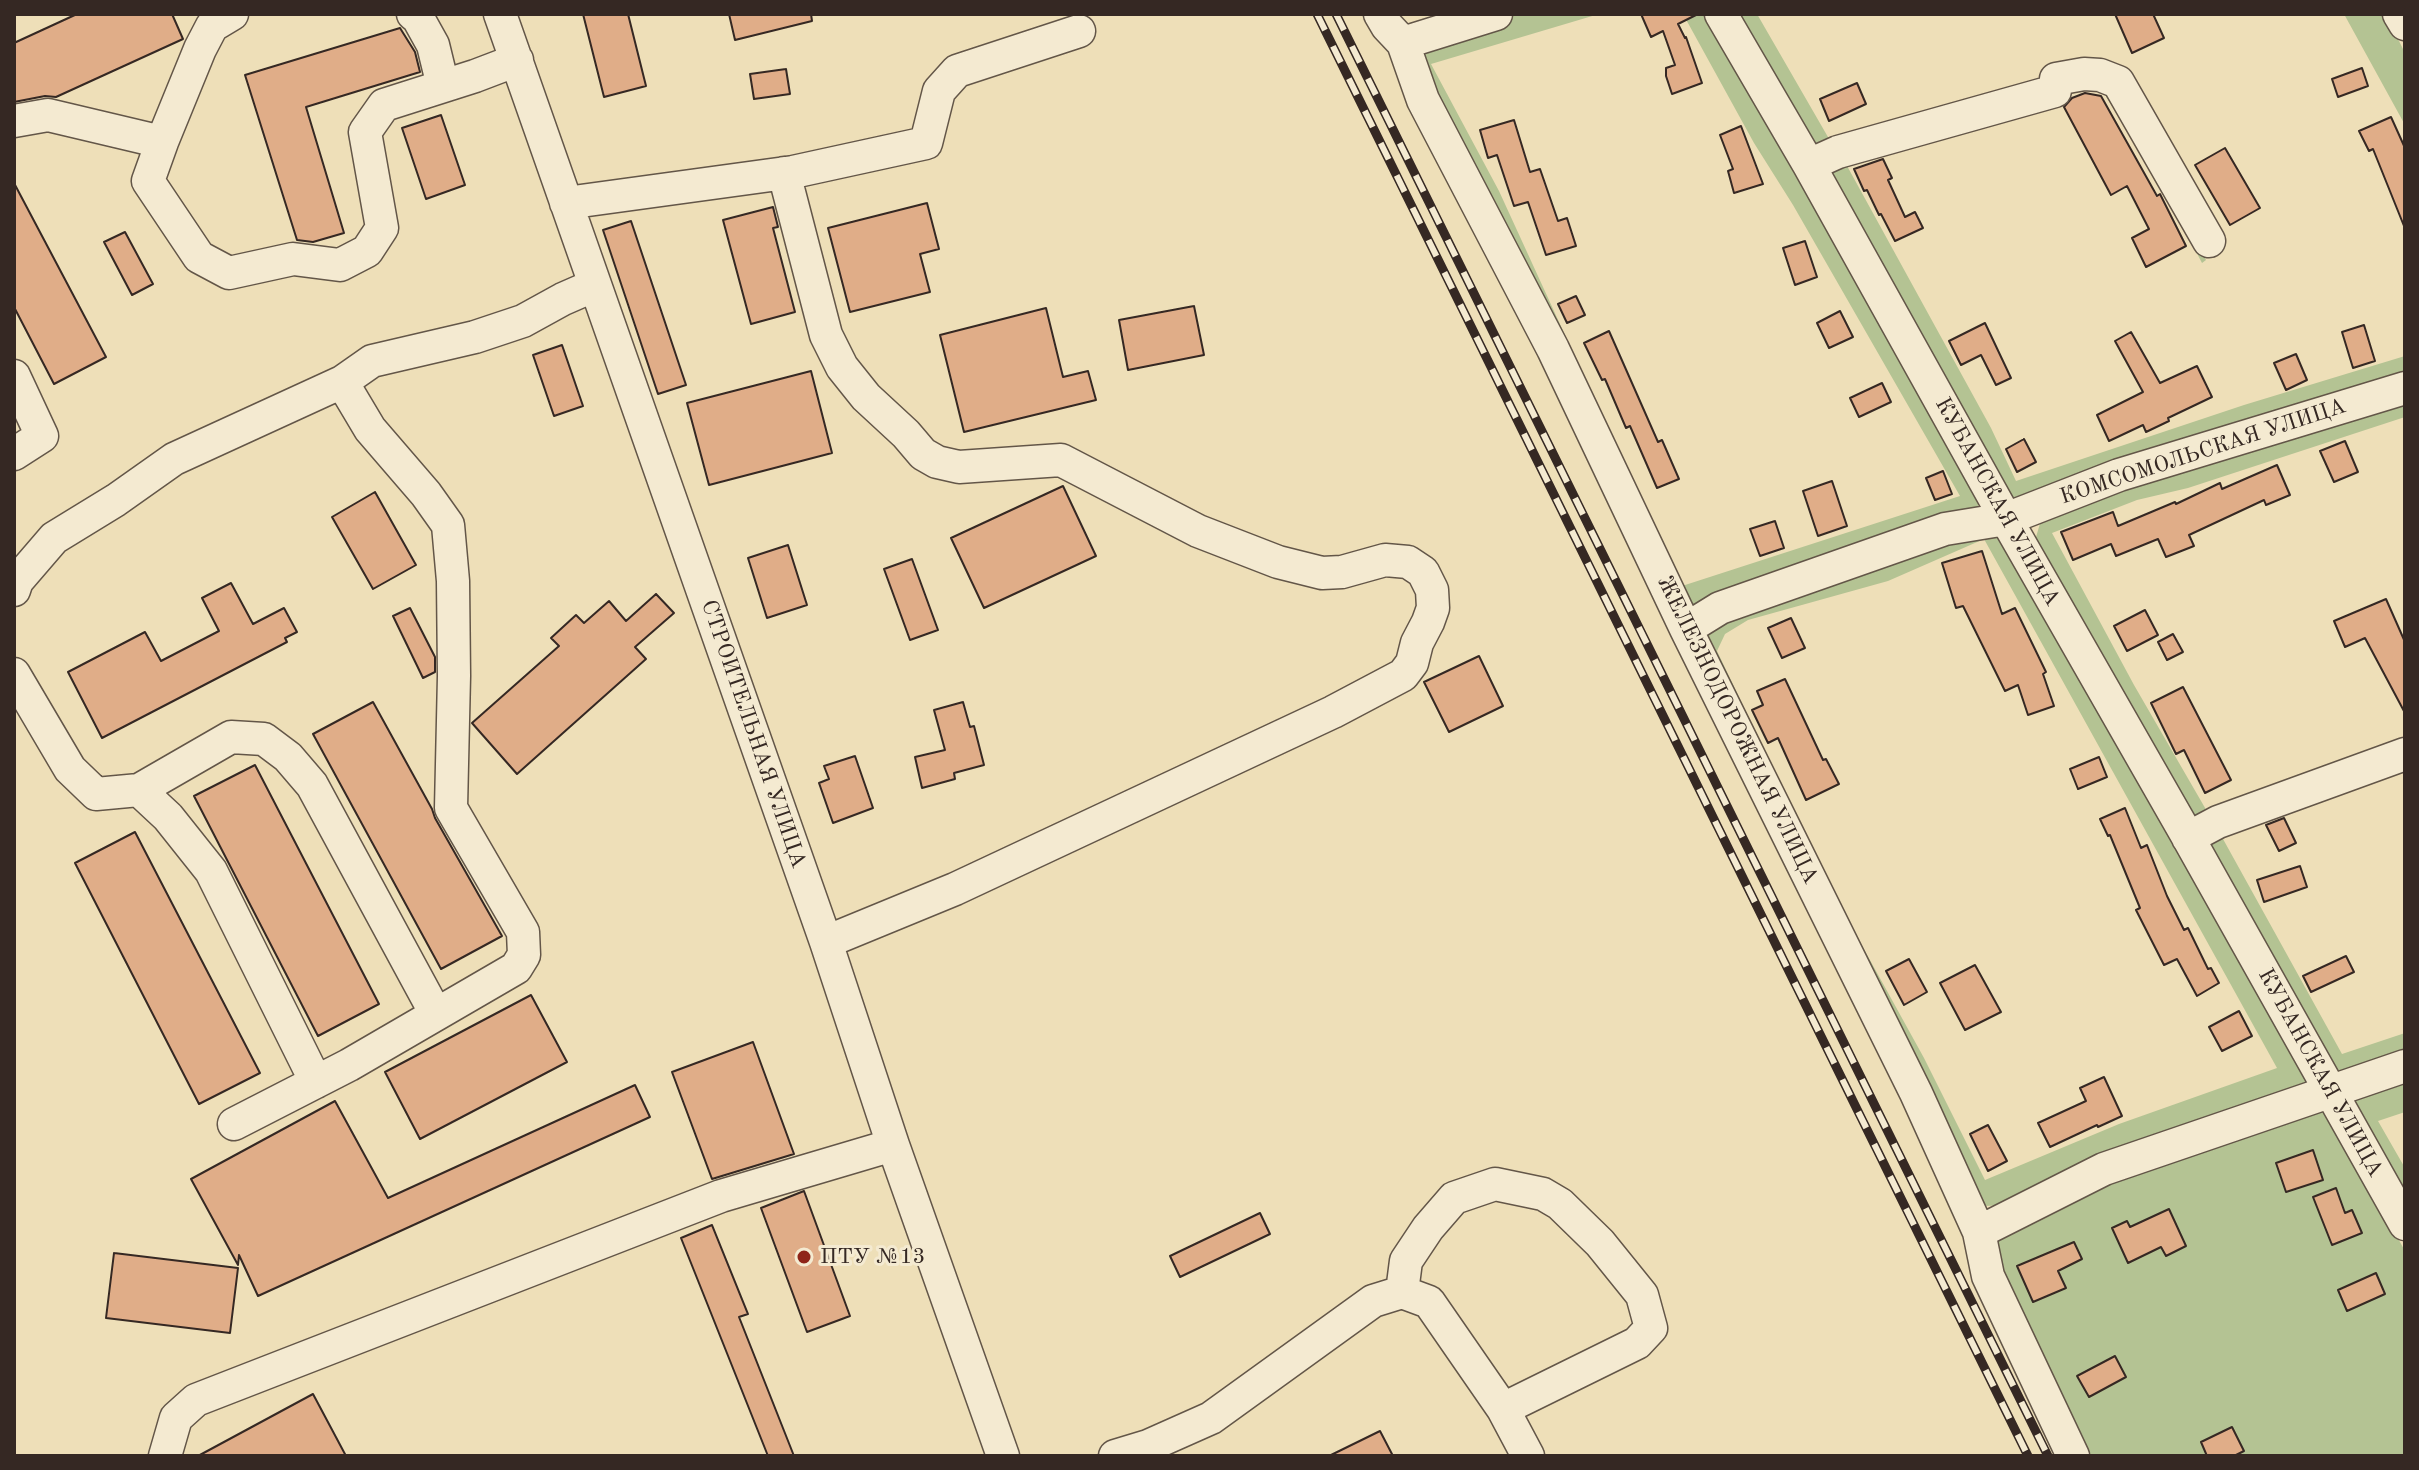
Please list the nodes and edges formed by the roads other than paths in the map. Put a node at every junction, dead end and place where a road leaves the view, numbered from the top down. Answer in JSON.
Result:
{"nodes":[{"id":1,"x":232,"y":14,"type":"edge"},
{"id":2,"x":413,"y":14,"type":"edge"},
{"id":3,"x":500,"y":14,"type":"edge"},
{"id":4,"x":1380,"y":14,"type":"edge"},
{"id":5,"x":1496,"y":14,"type":"edge"},
{"id":6,"x":1721,"y":14,"type":"edge"},
{"id":7,"x":2399,"y":14,"type":"edge"},
{"id":8,"x":2405,"y":24,"type":"edge"},
{"id":9,"x":1079,"y":31,"type":"dead end"},
{"id":10,"x":1403,"y":43,"type":"junction"},
{"id":11,"x":517,"y":60,"type":"junction"},
{"id":12,"x":443,"y":86,"type":"junction"},
{"id":13,"x":14,"y":121,"type":"edge"},
{"id":14,"x":162,"y":142,"type":"junction"},
{"id":15,"x":1809,"y":165,"type":"junction"},
{"id":16,"x":784,"y":173,"type":"junction"},
{"id":17,"x":566,"y":203,"type":"junction"},
{"id":18,"x":2209,"y":241,"type":"dead end"},
{"id":19,"x":595,"y":285,"type":"junction"},
{"id":20,"x":14,"y":376,"type":"edge"},
{"id":21,"x":342,"y":382,"type":"junction"},
{"id":22,"x":2405,"y":388,"type":"edge"},
{"id":23,"x":14,"y":454,"type":"edge"},
{"id":24,"x":2006,"y":519,"type":"junction"},
{"id":25,"x":14,"y":590,"type":"edge"},
{"id":26,"x":1686,"y":629,"type":"junction"},
{"id":27,"x":14,"y":674,"type":"edge"},
{"id":28,"x":2405,"y":754,"type":"edge"},
{"id":29,"x":139,"y":790,"type":"junction"},
{"id":30,"x":2188,"y":838,"type":"junction"},
{"id":31,"x":826,"y":942,"type":"junction"},
{"id":32,"x":436,"y":1014,"type":"junction"},
{"id":33,"x":2405,"y":1066,"type":"edge"},
{"id":34,"x":316,"y":1082,"type":"junction"},
{"id":35,"x":2330,"y":1092,"type":"junction"},
{"id":36,"x":234,"y":1124,"type":"dead end"},
{"id":37,"x":893,"y":1145,"type":"junction"},
{"id":38,"x":2405,"y":1224,"type":"edge"},
{"id":39,"x":1979,"y":1232,"type":"junction"},
{"id":40,"x":1402,"y":1292,"type":"junction"},
{"id":41,"x":1503,"y":1409,"type":"junction"},
{"id":42,"x":165,"y":1456,"type":"edge"},
{"id":43,"x":1003,"y":1456,"type":"edge"},
{"id":44,"x":1115,"y":1456,"type":"edge"},
{"id":45,"x":1528,"y":1456,"type":"edge"},
{"id":46,"x":2073,"y":1456,"type":"edge"}],
"edges":[{"from":1,"to":14,"type":"street"},
{"from":2,"to":12,"type":"street"},
{"from":3,"to":11,"type":"street","name":"СТРОИТЕЛЬНАЯ УЛИЦА"},
{"from":4,"to":10,"type":"street","name":"ЖЕЛЕЗНОДОРОЖНАЯ УЛИЦА"},
{"from":5,"to":10,"type":"street"},
{"from":6,"to":15,"type":"street","name":"КУБАНСКАЯ УЛИЦА"},
{"from":7,"to":8,"type":"street"},
{"from":9,"to":16,"type":"street"},
{"from":10,"to":26,"type":"street","name":"ЖЕЛЕЗНОДОРОЖНАЯ УЛИЦА"},
{"from":11,"to":12,"type":"street"},
{"from":11,"to":17,"type":"street","name":"СТРОИТЕЛЬНАЯ УЛИЦА"},
{"from":12,"to":14,"type":"street"},
{"from":13,"to":14,"type":"street"},
{"from":15,"to":18,"type":"street"},
{"from":15,"to":24,"type":"street","name":"КУБАНСКАЯ УЛИЦА"},
{"from":16,"to":17,"type":"street"},
{"from":16,"to":31,"type":"street"},
{"from":17,"to":19,"type":"street","name":"СТРОИТЕЛЬНАЯ УЛИЦА"},
{"from":19,"to":21,"type":"street"},
{"from":19,"to":31,"type":"street","name":"СТРОИТЕЛЬНАЯ УЛИЦА"},
{"from":20,"to":23,"type":"street"},
{"from":21,"to":25,"type":"street"},
{"from":21,"to":32,"type":"street"},
{"from":22,"to":24,"type":"street","name":"КОМСОМОЛЬСКАЯ УЛИЦА"},
{"from":24,"to":26,"type":"street","name":"КОМСОМОЛЬСКАЯ УЛИЦА"},
{"from":24,"to":30,"type":"street","name":"КУБАНСКАЯ УЛИЦА"},
{"from":26,"to":39,"type":"street","name":"ЖЕЛЕЗНОДОРОЖНАЯ УЛИЦА"},
{"from":27,"to":29,"type":"street"},
{"from":28,"to":30,"type":"street"},
{"from":29,"to":32,"type":"street"},
{"from":29,"to":34,"type":"street"},
{"from":30,"to":35,"type":"street","name":"КУБАНСКАЯ УЛИЦА"},
{"from":31,"to":37,"type":"street","name":"СТРОИТЕЛЬНАЯ УЛИЦА"},
{"from":32,"to":34,"type":"street"},
{"from":33,"to":35,"type":"street"},
{"from":34,"to":36,"type":"street"},
{"from":35,"to":38,"type":"street","name":"КУБАНСКАЯ УЛИЦА"},
{"from":35,"to":39,"type":"street"},
{"from":37,"to":42,"type":"street"},
{"from":37,"to":43,"type":"street","name":"СТРОИТЕЛЬНАЯ УЛИЦА"},
{"from":39,"to":46,"type":"street","name":"ЖЕЛЕЗНОДОРОЖНАЯ УЛИЦА"},
{"from":40,"to":41,"type":"street"},
{"from":40,"to":41,"type":"street"},
{"from":40,"to":44,"type":"street"},
{"from":41,"to":45,"type":"street"}]}
